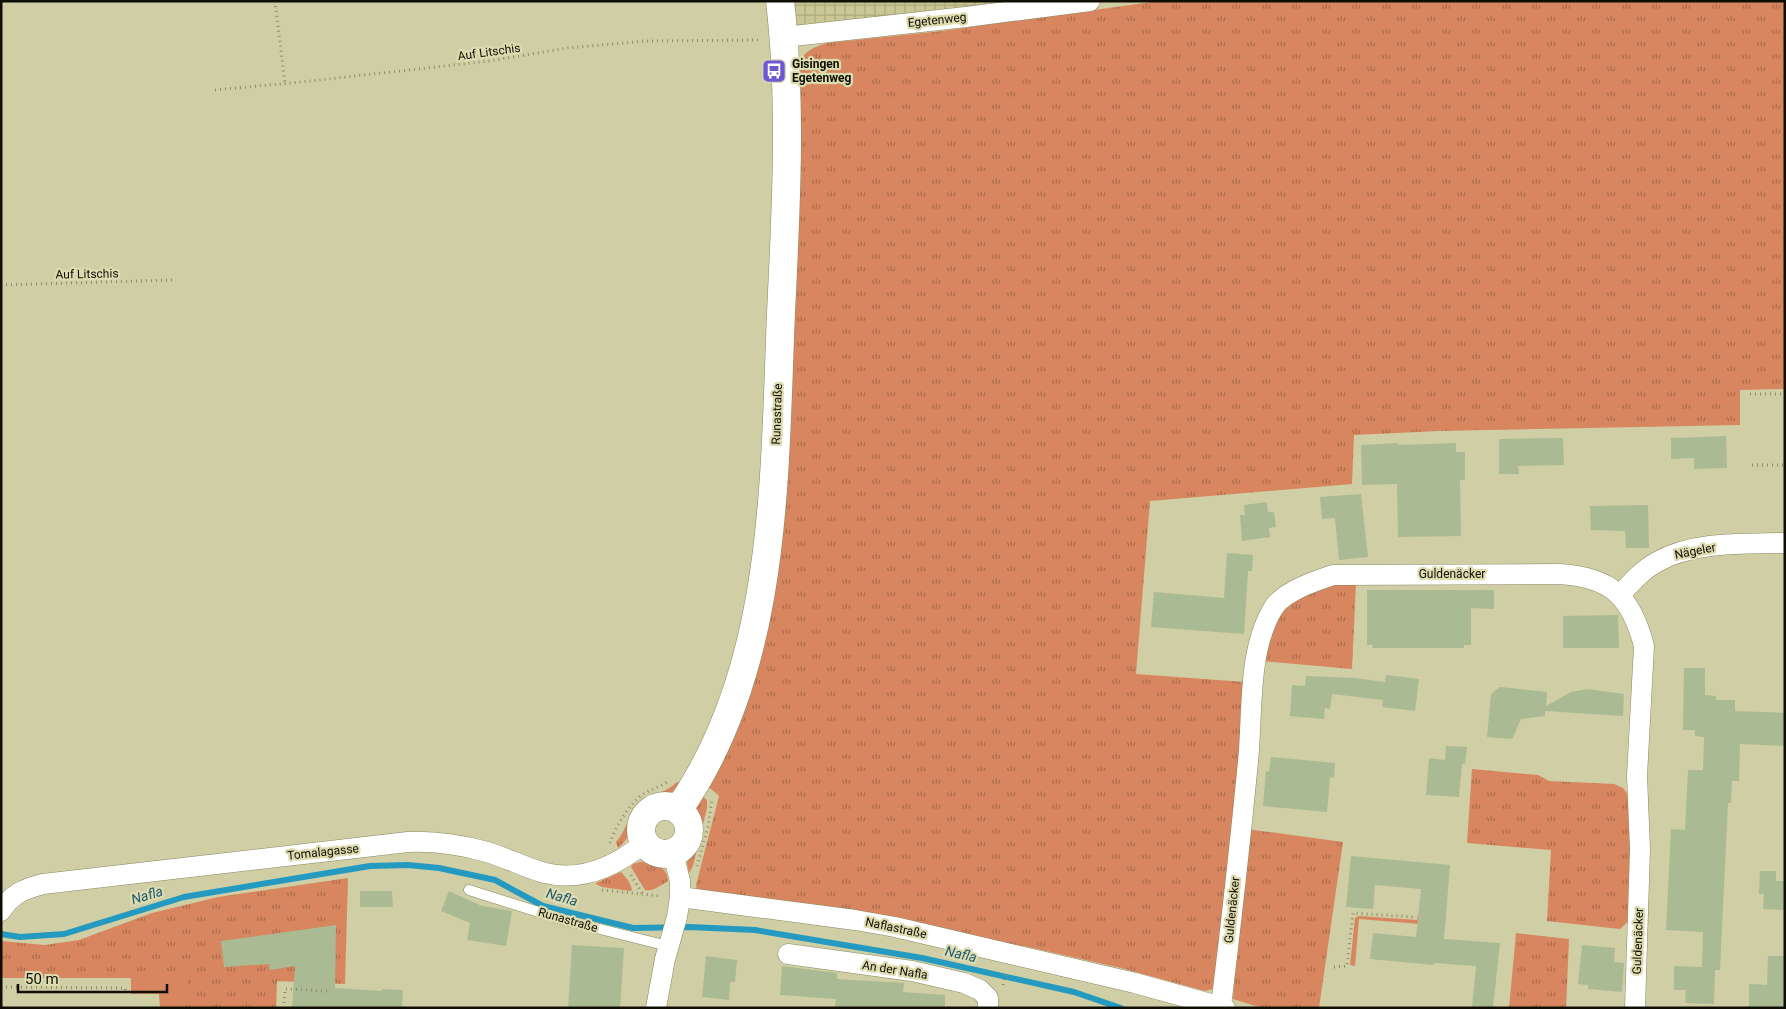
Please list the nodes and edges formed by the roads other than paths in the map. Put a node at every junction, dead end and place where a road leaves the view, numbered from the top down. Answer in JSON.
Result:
{"nodes":[{"id":1,"x":780,"y":1,"type":"edge"},
{"id":2,"x":1090,"y":1,"type":"edge"},
{"id":3,"x":775,"y":39,"type":"junction"},
{"id":4,"x":1785,"y":542,"type":"edge"},
{"id":5,"x":1620,"y":595,"type":"junction"},
{"id":6,"x":678,"y":810,"type":"junction"},
{"id":7,"x":644,"y":843,"type":"junction"},
{"id":8,"x":673,"y":853,"type":"junction"},
{"id":9,"x":469,"y":890,"type":"dead end"},
{"id":10,"x":680,"y":897,"type":"junction"},
{"id":11,"x":1,"y":911,"type":"edge"},
{"id":12,"x":672,"y":932,"type":"junction"},
{"id":13,"x":788,"y":954,"type":"dead end"},
{"id":14,"x":1223,"y":1007,"type":"edge"},
{"id":15,"x":656,"y":1008,"type":"edge"},
{"id":16,"x":988,"y":1008,"type":"edge"},
{"id":17,"x":1635,"y":1008,"type":"edge"}],
"edges":[{"from":1,"to":3,"type":"street","name":"Runastraße"},
{"from":2,"to":3,"type":"street","name":"Egetenweg"},
{"from":3,"to":6,"type":"street","name":"Runastraße"},
{"from":4,"to":5,"type":"street","name":"Nägeler"},
{"from":5,"to":14,"type":"street","name":"Guldenäcker"},
{"from":5,"to":17,"type":"street","name":"Guldenäcker"},
{"from":6,"to":7,"type":"street"},
{"from":6,"to":8,"type":"street"},
{"from":7,"to":8,"type":"street"},
{"from":7,"to":11,"type":"street","name":"Tomalagasse"},
{"from":8,"to":10,"type":"street"},
{"from":9,"to":12,"type":"lane","name":"Runastraße"},
{"from":10,"to":12,"type":"street"},
{"from":10,"to":14,"type":"street","name":"Naflastraße"},
{"from":12,"to":15,"type":"street"},
{"from":13,"to":16,"type":"street","name":"An der Nafla"}]}
